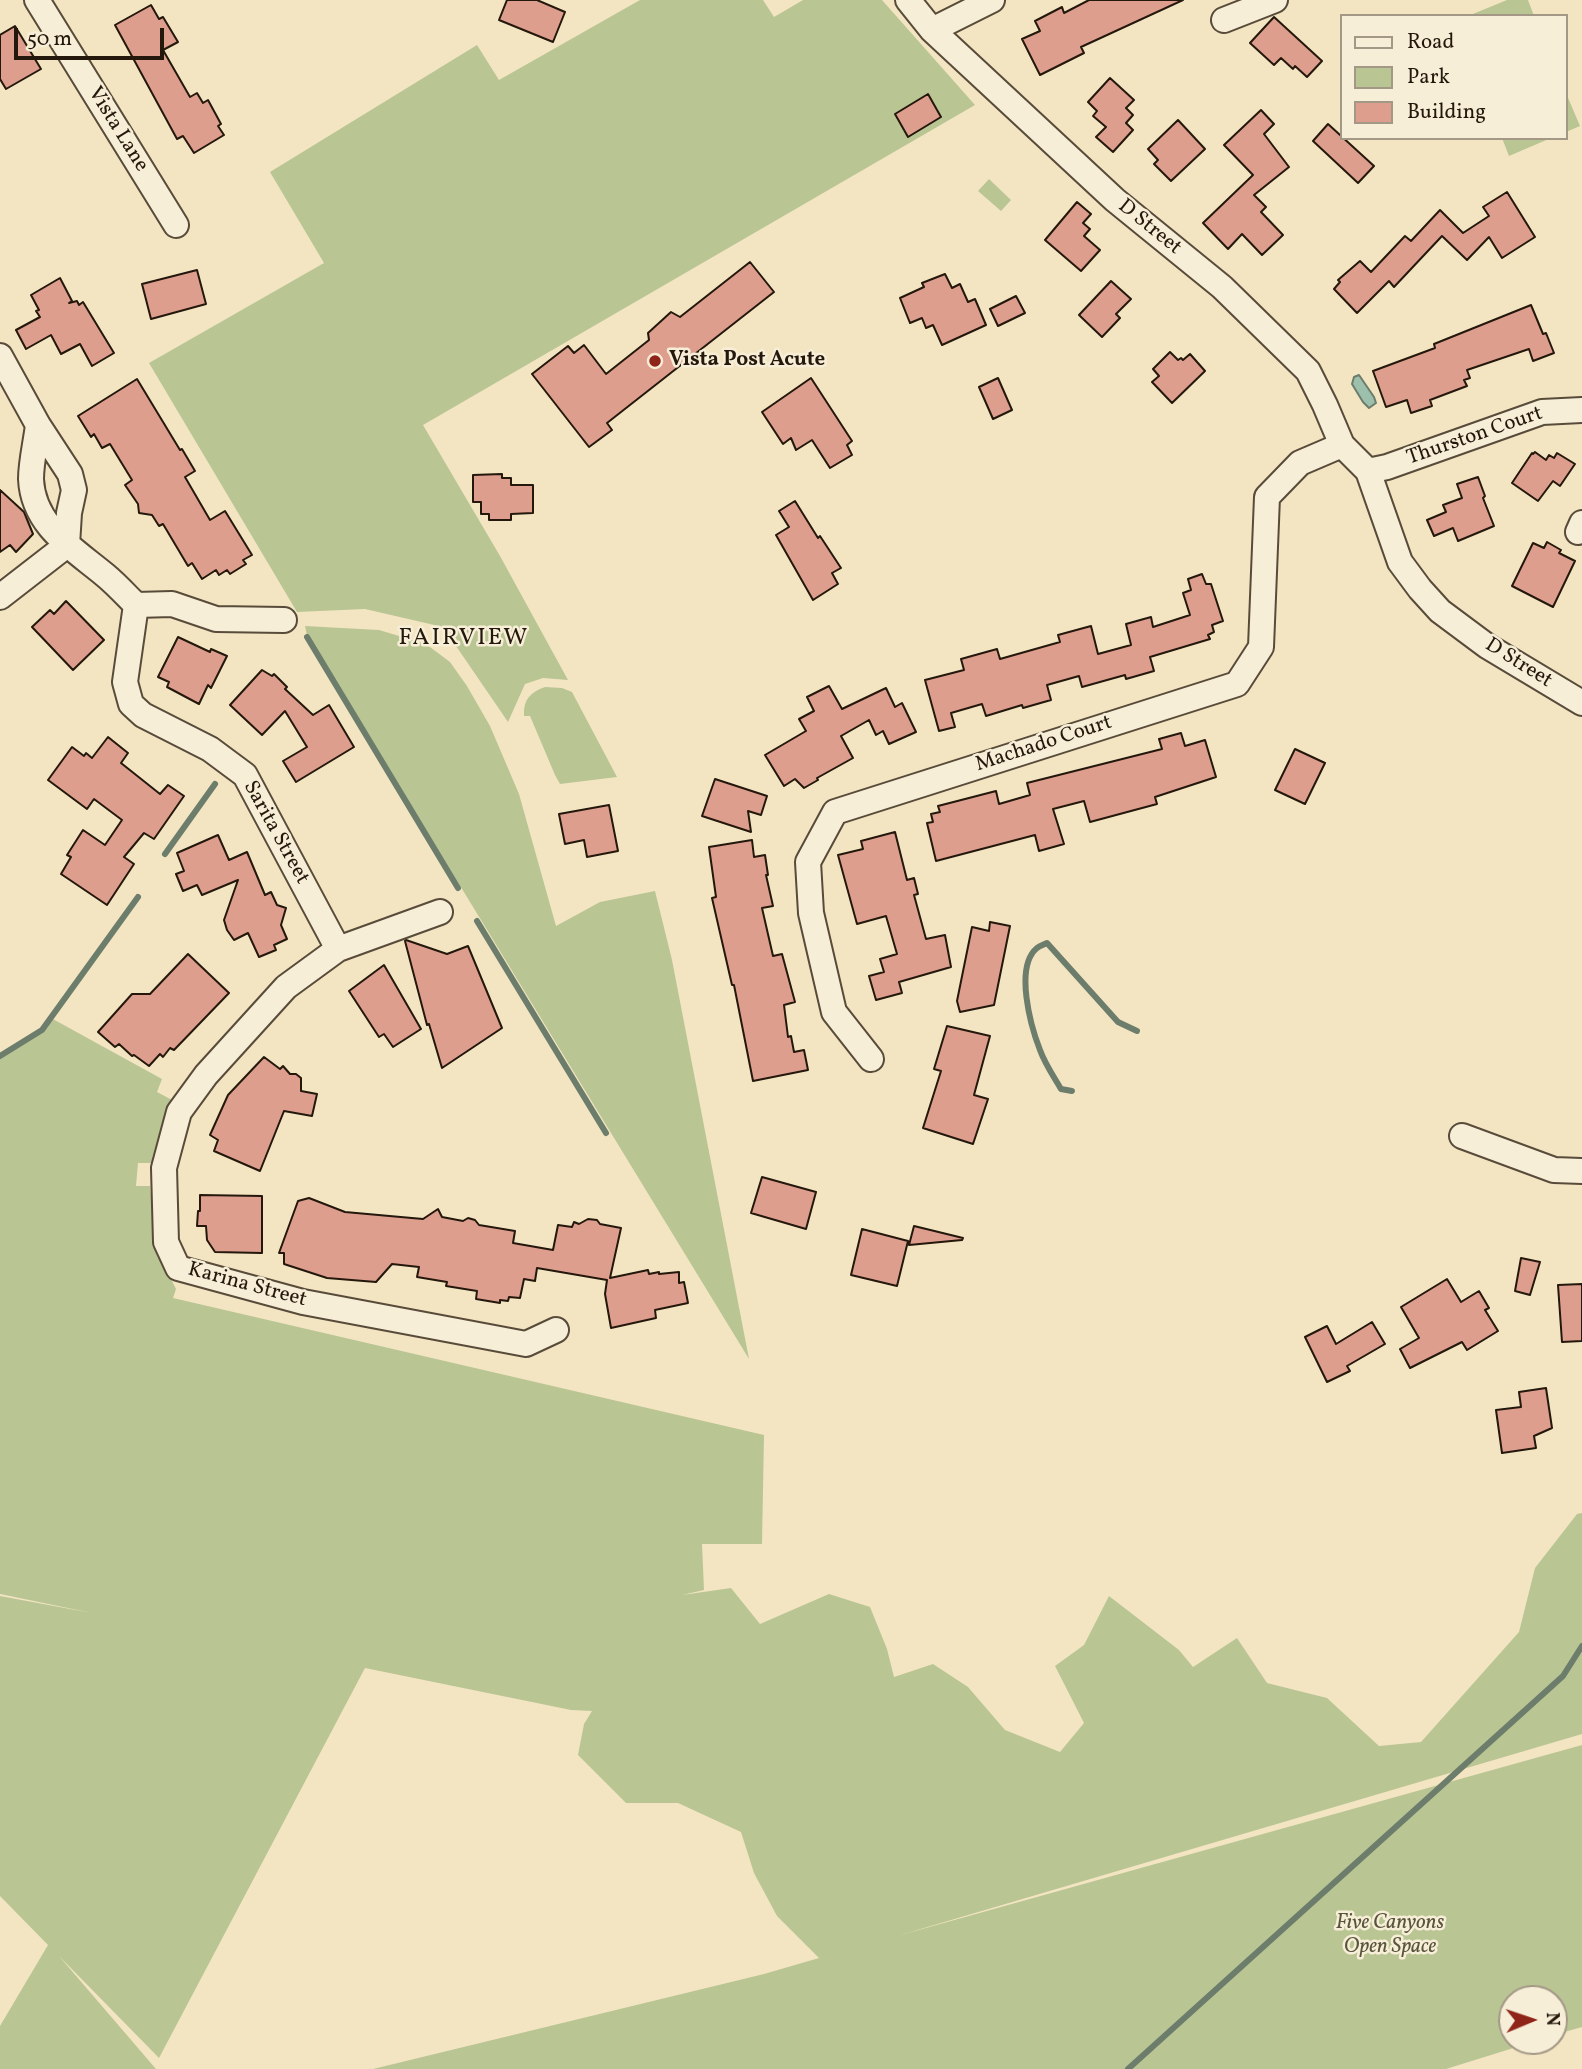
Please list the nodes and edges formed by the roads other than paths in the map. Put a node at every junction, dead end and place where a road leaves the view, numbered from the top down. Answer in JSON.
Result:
{"nodes":[{"id":1,"x":37,"y":0,"type":"edge"},
{"id":2,"x":908,"y":0,"type":"edge"},
{"id":3,"x":992,"y":0,"type":"edge"},
{"id":4,"x":1275,"y":0,"type":"edge"},
{"id":5,"x":1224,"y":20,"type":"dead end"},
{"id":6,"x":932,"y":30,"type":"junction"},
{"id":7,"x":176,"y":225,"type":"dead end"},
{"id":8,"x":0,"y":356,"type":"edge"},
{"id":9,"x":1582,"y":410,"type":"edge"},
{"id":10,"x":38,"y":425,"type":"junction"},
{"id":11,"x":1342,"y":445,"type":"junction"},
{"id":12,"x":1368,"y":471,"type":"junction"},
{"id":13,"x":71,"y":501,"type":"junction"},
{"id":14,"x":38,"y":506,"type":"junction"},
{"id":15,"x":67,"y":545,"type":"junction"},
{"id":16,"x":0,"y":597,"type":"edge"},
{"id":17,"x":136,"y":605,"type":"junction"},
{"id":18,"x":284,"y":620,"type":"dead end"},
{"id":19,"x":1582,"y":703,"type":"edge"},
{"id":20,"x":440,"y":912,"type":"dead end"},
{"id":21,"x":338,"y":949,"type":"junction"},
{"id":22,"x":871,"y":1059,"type":"dead end"},
{"id":23,"x":1462,"y":1136,"type":"dead end"},
{"id":24,"x":1582,"y":1171,"type":"edge"},
{"id":25,"x":556,"y":1330,"type":"dead end"}],
"edges":[{"from":1,"to":7,"type":"street","name":"Vista Lane"},
{"from":2,"to":6,"type":"street","name":"D Street"},
{"from":3,"to":6,"type":"street"},
{"from":4,"to":5,"type":"street"},
{"from":6,"to":11,"type":"street","name":"D Street"},
{"from":8,"to":10,"type":"street"},
{"from":9,"to":12,"type":"street","name":"Thurston Court"},
{"from":10,"to":13,"type":"street"},
{"from":10,"to":14,"type":"street"},
{"from":11,"to":12,"type":"street","name":"D Street"},
{"from":11,"to":22,"type":"street","name":"Machado Court"},
{"from":12,"to":19,"type":"street","name":"D Street"},
{"from":13,"to":14,"type":"street"},
{"from":13,"to":15,"type":"street"},
{"from":14,"to":15,"type":"street"},
{"from":15,"to":16,"type":"street"},
{"from":15,"to":17,"type":"street"},
{"from":17,"to":18,"type":"street"},
{"from":17,"to":21,"type":"street","name":"Sarita Street"},
{"from":20,"to":21,"type":"street","name":"Karina Street"},
{"from":21,"to":25,"type":"street","name":"Karina Street"},
{"from":23,"to":24,"type":"street"}]}
